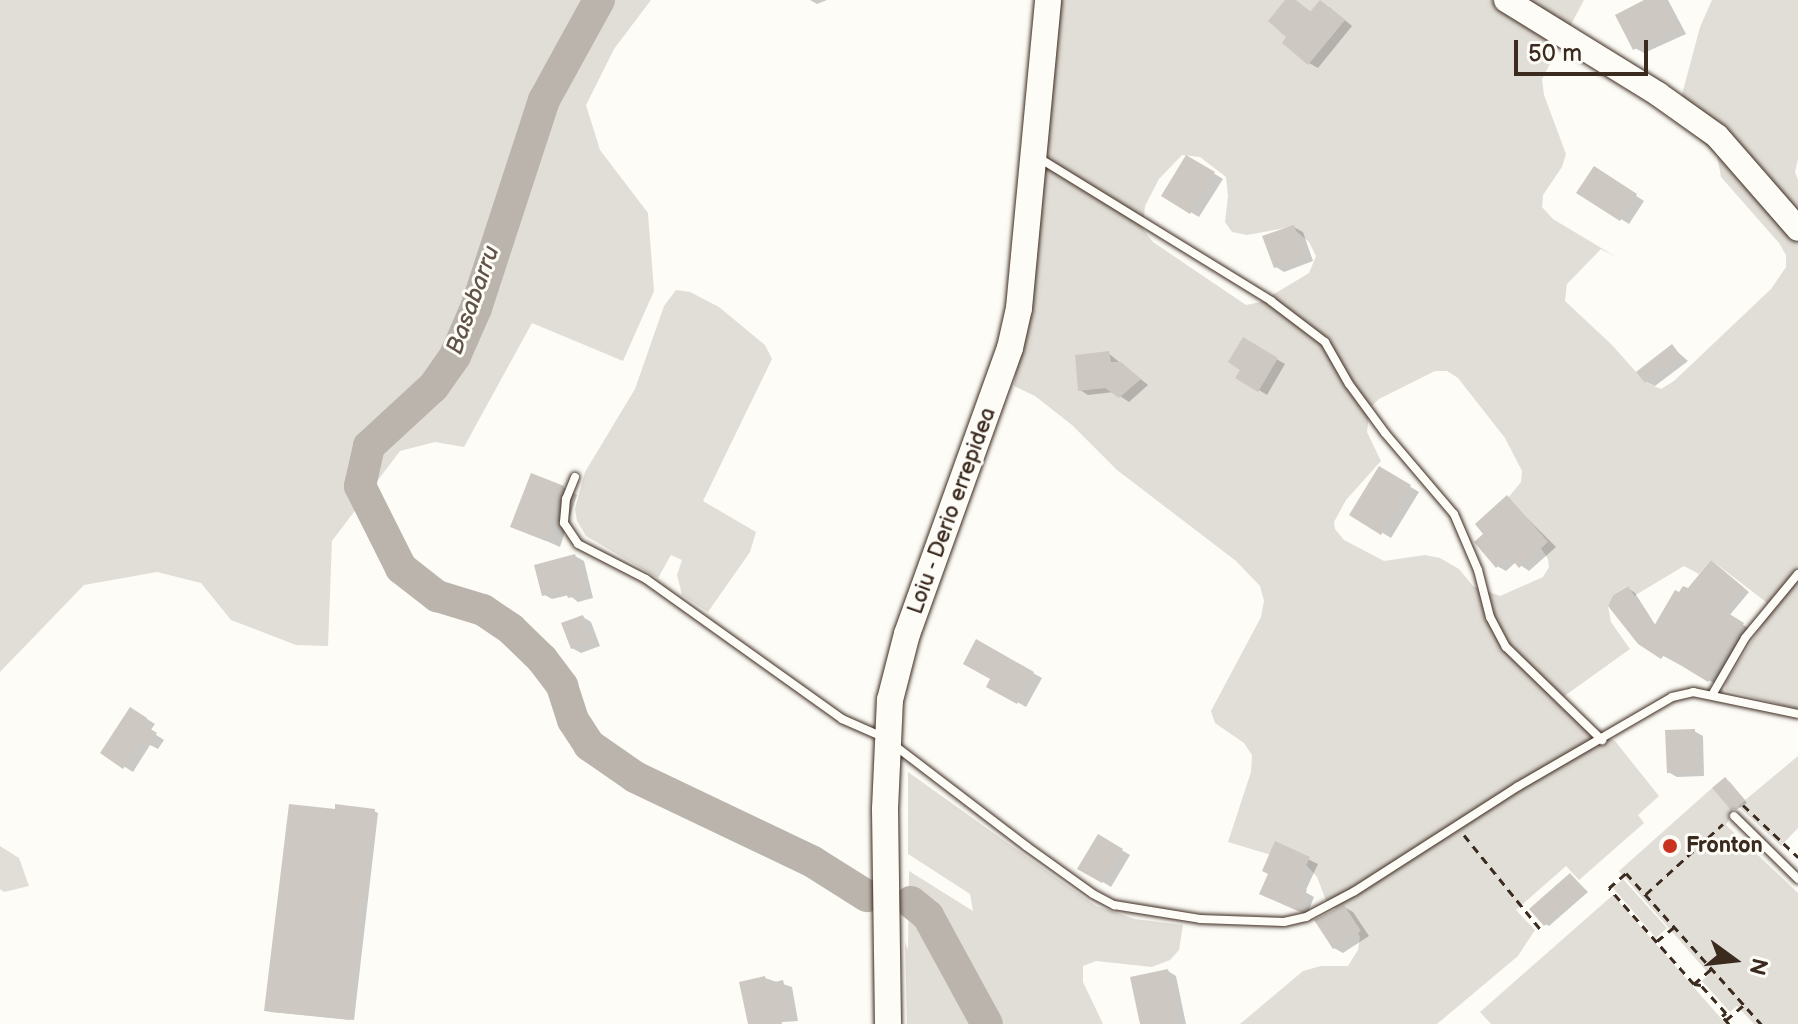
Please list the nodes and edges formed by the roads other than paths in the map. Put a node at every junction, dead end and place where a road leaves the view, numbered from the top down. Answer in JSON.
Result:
{"nodes":[{"id":1,"x":1048,"y":0,"type":"edge"},
{"id":2,"x":1506,"y":0,"type":"edge"},
{"id":3,"x":1035,"y":156,"type":"junction"},
{"id":4,"x":1798,"y":229,"type":"edge"},
{"id":5,"x":575,"y":477,"type":"dead end"},
{"id":6,"x":1798,"y":574,"type":"edge"},
{"id":7,"x":1712,"y":695,"type":"junction"},
{"id":8,"x":1798,"y":714,"type":"edge"},
{"id":9,"x":887,"y":739,"type":"junction"},
{"id":10,"x":1602,"y":740,"type":"junction"},
{"id":11,"x":1734,"y":816,"type":"dead end"},
{"id":12,"x":1798,"y":879,"type":"edge"},
{"id":13,"x":888,"y":1024,"type":"edge"}],
"edges":[{"from":1,"to":3,"type":"main road","name":"Loiu - Derio errepidea"},
{"from":2,"to":4,"type":"street"},
{"from":3,"to":9,"type":"main road","name":"Loiu - Derio errepidea"},
{"from":3,"to":10,"type":"lane"},
{"from":5,"to":9,"type":"lane"},
{"from":6,"to":7,"type":"lane"},
{"from":7,"to":8,"type":"lane"},
{"from":7,"to":10,"type":"lane"},
{"from":9,"to":10,"type":"lane"},
{"from":9,"to":13,"type":"main road","name":"Loiu - Derio errepidea"},
{"from":11,"to":12,"type":"lane"}]}
